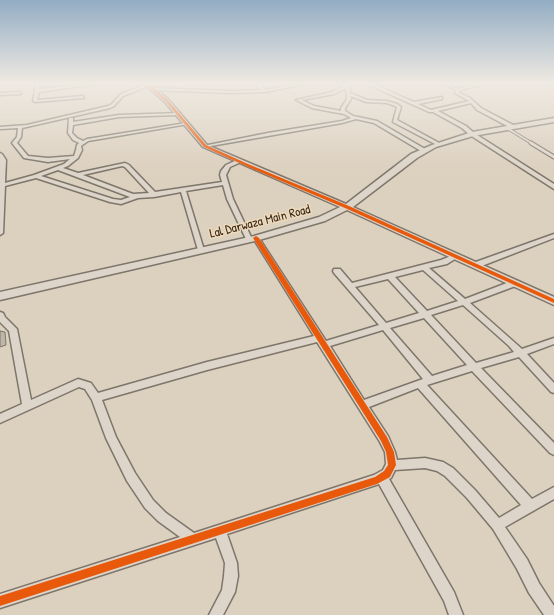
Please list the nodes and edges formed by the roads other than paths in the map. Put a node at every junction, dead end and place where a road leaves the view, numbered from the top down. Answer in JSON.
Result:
{"nodes":[{"id":1,"x":81,"y":113,"type":"edge"},
{"id":2,"x":338,"y":113,"type":"edge"},
{"id":3,"x":397,"y":113,"type":"edge"},
{"id":4,"x":437,"y":113,"type":"edge"},
{"id":5,"x":485,"y":113,"type":"edge"},
{"id":6,"x":178,"y":114,"type":"joint"},
{"id":7,"x":344,"y":114,"type":"joint"},
{"id":8,"x":72,"y":116,"type":"junction"},
{"id":9,"x":356,"y":118,"type":"junction"},
{"id":10,"x":554,"y":120,"type":"edge"},
{"id":11,"x":395,"y":121,"type":"junction"},
{"id":12,"x":70,"y":124,"type":"junction"},
{"id":13,"x":186,"y":124,"type":"junction"},
{"id":14,"x":378,"y":124,"type":"junction"},
{"id":15,"x":20,"y":127,"type":"junction"},
{"id":16,"x":510,"y":127,"type":"junction"},
{"id":17,"x":0,"y":128,"type":"edge"},
{"id":18,"x":472,"y":134,"type":"junction"},
{"id":19,"x":82,"y":142,"type":"junction"},
{"id":20,"x":439,"y":144,"type":"junction"},
{"id":21,"x":205,"y":146,"type":"junction"},
{"id":22,"x":423,"y":150,"type":"junction"},
{"id":23,"x":0,"y":155,"type":"edge"},
{"id":24,"x":554,"y":157,"type":"edge"},
{"id":25,"x":76,"y":158,"type":"junction"},
{"id":26,"x":239,"y":162,"type":"junction"},
{"id":27,"x":59,"y":168,"type":"junction"},
{"id":28,"x":78,"y":175,"type":"junction"},
{"id":29,"x":36,"y":176,"type":"junction"},
{"id":30,"x":224,"y":183,"type":"junction"},
{"id":31,"x":1,"y":185,"type":"edge"},
{"id":32,"x":554,"y":187,"type":"edge"},
{"id":33,"x":183,"y":190,"type":"junction"},
{"id":34,"x":154,"y":195,"type":"junction"},
{"id":35,"x":137,"y":197,"type":"junction"},
{"id":36,"x":347,"y":207,"type":"junction"},
{"id":37,"x":0,"y":233,"type":"edge"},
{"id":38,"x":554,"y":236,"type":"edge"},
{"id":39,"x":252,"y":239,"type":"junction"},
{"id":40,"x":201,"y":250,"type":"junction"},
{"id":41,"x":456,"y":256,"type":"junction"},
{"id":42,"x":476,"y":265,"type":"junction"},
{"id":43,"x":424,"y":267,"type":"junction"},
{"id":44,"x":337,"y":271,"type":"dead end"},
{"id":45,"x":390,"y":276,"type":"junction"},
{"id":46,"x":515,"y":284,"type":"junction"},
{"id":47,"x":350,"y":286,"type":"junction"},
{"id":48,"x":0,"y":296,"type":"edge"},
{"id":49,"x":554,"y":301,"type":"edge"},
{"id":50,"x":465,"y":302,"type":"junction"},
{"id":51,"x":426,"y":314,"type":"junction"},
{"id":52,"x":0,"y":315,"type":"edge"},
{"id":53,"x":384,"y":327,"type":"junction"},
{"id":54,"x":554,"y":340,"type":"edge"},
{"id":55,"x":322,"y":341,"type":"junction"},
{"id":56,"x":520,"y":353,"type":"junction"},
{"id":57,"x":474,"y":367,"type":"junction"},
{"id":58,"x":425,"y":382,"type":"junction"},
{"id":59,"x":554,"y":388,"type":"edge"},
{"id":60,"x":96,"y":398,"type":"junction"},
{"id":61,"x":362,"y":405,"type":"junction"},
{"id":62,"x":27,"y":407,"type":"junction"},
{"id":63,"x":0,"y":419,"type":"edge"},
{"id":64,"x":554,"y":450,"type":"edge"},
{"id":65,"x":392,"y":465,"type":"junction"},
{"id":66,"x":382,"y":478,"type":"junction"},
{"id":67,"x":554,"y":493,"type":"edge"},
{"id":68,"x":530,"y":506,"type":"junction"},
{"id":69,"x":497,"y":525,"type":"junction"},
{"id":70,"x":220,"y":530,"type":"junction"},
{"id":71,"x":193,"y":539,"type":"junction"},
{"id":72,"x":0,"y":601,"type":"edge"},
{"id":73,"x":216,"y":615,"type":"edge"},
{"id":74,"x":456,"y":615,"type":"edge"},
{"id":75,"x":552,"y":615,"type":"edge"}],
"edges":[{"from":1,"to":8,"type":"street"},
{"from":2,"to":7,"type":"street"},
{"from":3,"to":11,"type":"street"},
{"from":4,"to":18,"type":"street"},
{"from":5,"to":16,"type":"street"},
{"from":6,"to":12,"type":"street"},
{"from":6,"to":13,"type":"main road"},
{"from":7,"to":9,"type":"street"},
{"from":8,"to":12,"type":"street"},
{"from":8,"to":15,"type":"street"},
{"from":9,"to":14,"type":"street"},
{"from":9,"to":21,"type":"street"},
{"from":10,"to":16,"type":"main road","name":"Lal Darwaza Main Road"},
{"from":11,"to":14,"type":"street"},
{"from":11,"to":20,"type":"street"},
{"from":12,"to":19,"type":"street"},
{"from":13,"to":19,"type":"street"},
{"from":13,"to":21,"type":"main road"},
{"from":14,"to":22,"type":"street"},
{"from":15,"to":17,"type":"street"},
{"from":15,"to":25,"type":"street"},
{"from":16,"to":18,"type":"main road","name":"Lal Darwaza Main Road"},
{"from":16,"to":24,"type":"lane"},
{"from":18,"to":20,"type":"main road","name":"Lal Darwaza Main Road"},
{"from":18,"to":32,"type":"street"},
{"from":19,"to":25,"type":"street"},
{"from":20,"to":22,"type":"main road","name":"Lal Darwaza Main Road"},
{"from":21,"to":26,"type":"main road"},
{"from":22,"to":36,"type":"main road","name":"Lal Darwaza Main Road"},
{"from":23,"to":31,"type":"street"},
{"from":25,"to":27,"type":"street"},
{"from":26,"to":30,"type":"street"},
{"from":26,"to":36,"type":"main road"},
{"from":27,"to":28,"type":"street"},
{"from":27,"to":29,"type":"street"},
{"from":28,"to":34,"type":"street"},
{"from":28,"to":35,"type":"street"},
{"from":29,"to":31,"type":"street"},
{"from":29,"to":35,"type":"street"},
{"from":30,"to":33,"type":"street"},
{"from":30,"to":39,"type":"street"},
{"from":31,"to":37,"type":"street"},
{"from":33,"to":34,"type":"street"},
{"from":33,"to":40,"type":"street"},
{"from":34,"to":35,"type":"street"},
{"from":36,"to":39,"type":"main road","name":"Lal Darwaza Main Road"},
{"from":36,"to":41,"type":"main road"},
{"from":38,"to":42,"type":"street"},
{"from":39,"to":40,"type":"main road","name":"Lal Darwaza Main Road"},
{"from":39,"to":55,"type":"street"},
{"from":40,"to":48,"type":"main road","name":"Lal Darwaza Main Road"},
{"from":41,"to":42,"type":"main road"},
{"from":41,"to":43,"type":"street"},
{"from":42,"to":46,"type":"main road"},
{"from":43,"to":45,"type":"street"},
{"from":43,"to":50,"type":"street"},
{"from":44,"to":47,"type":"street"},
{"from":45,"to":47,"type":"street"},
{"from":45,"to":51,"type":"street"},
{"from":46,"to":49,"type":"main road"},
{"from":46,"to":50,"type":"street"},
{"from":47,"to":53,"type":"street"},
{"from":50,"to":51,"type":"street"},
{"from":50,"to":56,"type":"street"},
{"from":51,"to":53,"type":"street"},
{"from":51,"to":57,"type":"street"},
{"from":52,"to":62,"type":"street"},
{"from":53,"to":55,"type":"street"},
{"from":53,"to":58,"type":"street"},
{"from":54,"to":56,"type":"street"},
{"from":55,"to":60,"type":"street"},
{"from":55,"to":61,"type":"street"},
{"from":56,"to":57,"type":"street"},
{"from":56,"to":59,"type":"street"},
{"from":57,"to":58,"type":"street"},
{"from":57,"to":64,"type":"street"},
{"from":58,"to":61,"type":"street"},
{"from":58,"to":68,"type":"street"},
{"from":60,"to":62,"type":"street"},
{"from":60,"to":71,"type":"street"},
{"from":61,"to":65,"type":"street"},
{"from":62,"to":63,"type":"street"},
{"from":65,"to":66,"type":"street"},
{"from":65,"to":69,"type":"street"},
{"from":66,"to":70,"type":"street"},
{"from":66,"to":74,"type":"street"},
{"from":67,"to":68,"type":"street"},
{"from":68,"to":69,"type":"street"},
{"from":69,"to":75,"type":"street"},
{"from":70,"to":71,"type":"street"},
{"from":70,"to":73,"type":"street"},
{"from":71,"to":72,"type":"street"}]}
